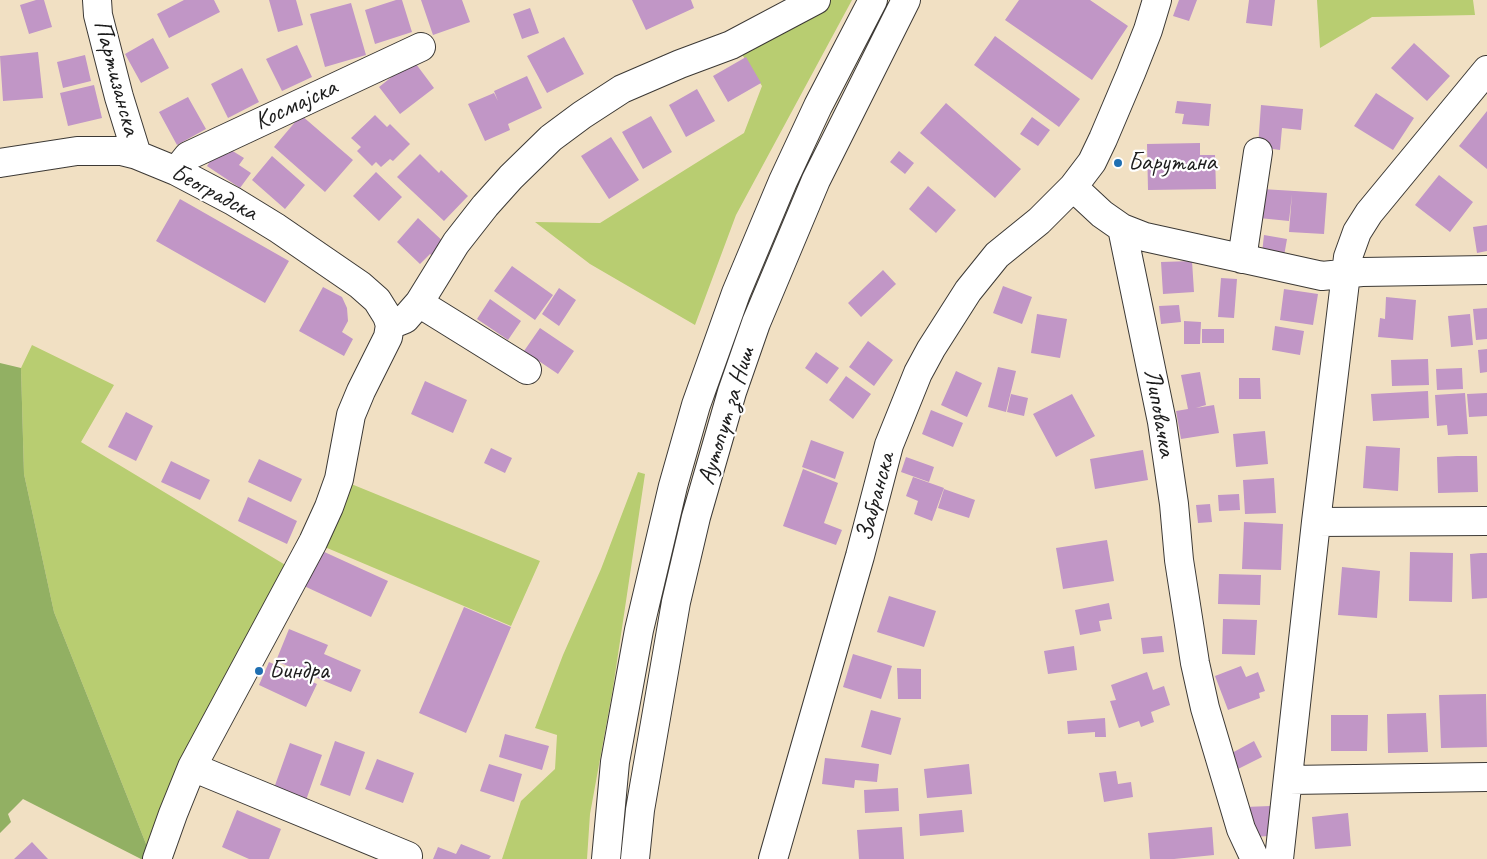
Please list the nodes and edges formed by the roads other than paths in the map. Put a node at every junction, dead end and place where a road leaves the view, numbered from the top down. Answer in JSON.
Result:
{"nodes":[{"id":1,"x":97,"y":0,"type":"edge"},
{"id":2,"x":816,"y":0,"type":"edge"},
{"id":3,"x":872,"y":0,"type":"edge"},
{"id":4,"x":906,"y":0,"type":"edge"},
{"id":5,"x":1157,"y":0,"type":"edge"},
{"id":6,"x":421,"y":47,"type":"dead end"},
{"id":7,"x":1487,"y":70,"type":"edge"},
{"id":8,"x":1258,"y":152,"type":"dead end"},
{"id":9,"x":137,"y":155,"type":"junction"},
{"id":10,"x":0,"y":163,"type":"edge"},
{"id":11,"x":176,"y":171,"type":"junction"},
{"id":12,"x":1073,"y":187,"type":"junction"},
{"id":13,"x":1122,"y":228,"type":"junction"},
{"id":14,"x":1242,"y":259,"type":"junction"},
{"id":15,"x":1487,"y":270,"type":"edge"},
{"id":16,"x":1345,"y":273,"type":"junction"},
{"id":17,"x":419,"y":303,"type":"junction"},
{"id":18,"x":390,"y":325,"type":"junction"},
{"id":19,"x":527,"y":370,"type":"dead end"},
{"id":20,"x":1487,"y":521,"type":"edge"},
{"id":21,"x":1316,"y":522,"type":"junction"},
{"id":22,"x":192,"y":767,"type":"junction"},
{"id":23,"x":1487,"y":777,"type":"edge"},
{"id":24,"x":1289,"y":780,"type":"junction"},
{"id":25,"x":408,"y":856,"type":"dead end"},
{"id":26,"x":157,"y":859,"type":"edge"},
{"id":27,"x":606,"y":859,"type":"edge"},
{"id":28,"x":636,"y":859,"type":"edge"},
{"id":29,"x":773,"y":859,"type":"edge"},
{"id":30,"x":1256,"y":859,"type":"edge"},
{"id":31,"x":1279,"y":859,"type":"edge"}],
"edges":[{"from":1,"to":9,"type":"main road","name":"Партизанска"},
{"from":2,"to":17,"type":"main road"},
{"from":3,"to":27,"type":"main road","name":"Аутопут за Ниш"},
{"from":4,"to":28,"type":"main road","name":"Аутопут за Ниш"},
{"from":5,"to":12,"type":"main road"},
{"from":6,"to":11,"type":"main road","name":"Космајска"},
{"from":7,"to":16,"type":"main road"},
{"from":8,"to":14,"type":"main road"},
{"from":9,"to":10,"type":"main road","name":"Београдска"},
{"from":9,"to":11,"type":"main road","name":"Београдска"},
{"from":11,"to":18,"type":"main road","name":"Београдска"},
{"from":12,"to":13,"type":"main road"},
{"from":12,"to":29,"type":"main road","name":"Забранска"},
{"from":13,"to":14,"type":"main road"},
{"from":13,"to":30,"type":"main road","name":"Липовачка"},
{"from":14,"to":16,"type":"main road"},
{"from":15,"to":16,"type":"main road"},
{"from":16,"to":21,"type":"main road"},
{"from":17,"to":18,"type":"main road"},
{"from":17,"to":19,"type":"main road"},
{"from":18,"to":22,"type":"main road"},
{"from":20,"to":21,"type":"main road"},
{"from":21,"to":24,"type":"main road"},
{"from":22,"to":25,"type":"main road"},
{"from":22,"to":26,"type":"main road"},
{"from":23,"to":24,"type":"main road"},
{"from":24,"to":31,"type":"main road"}]}
